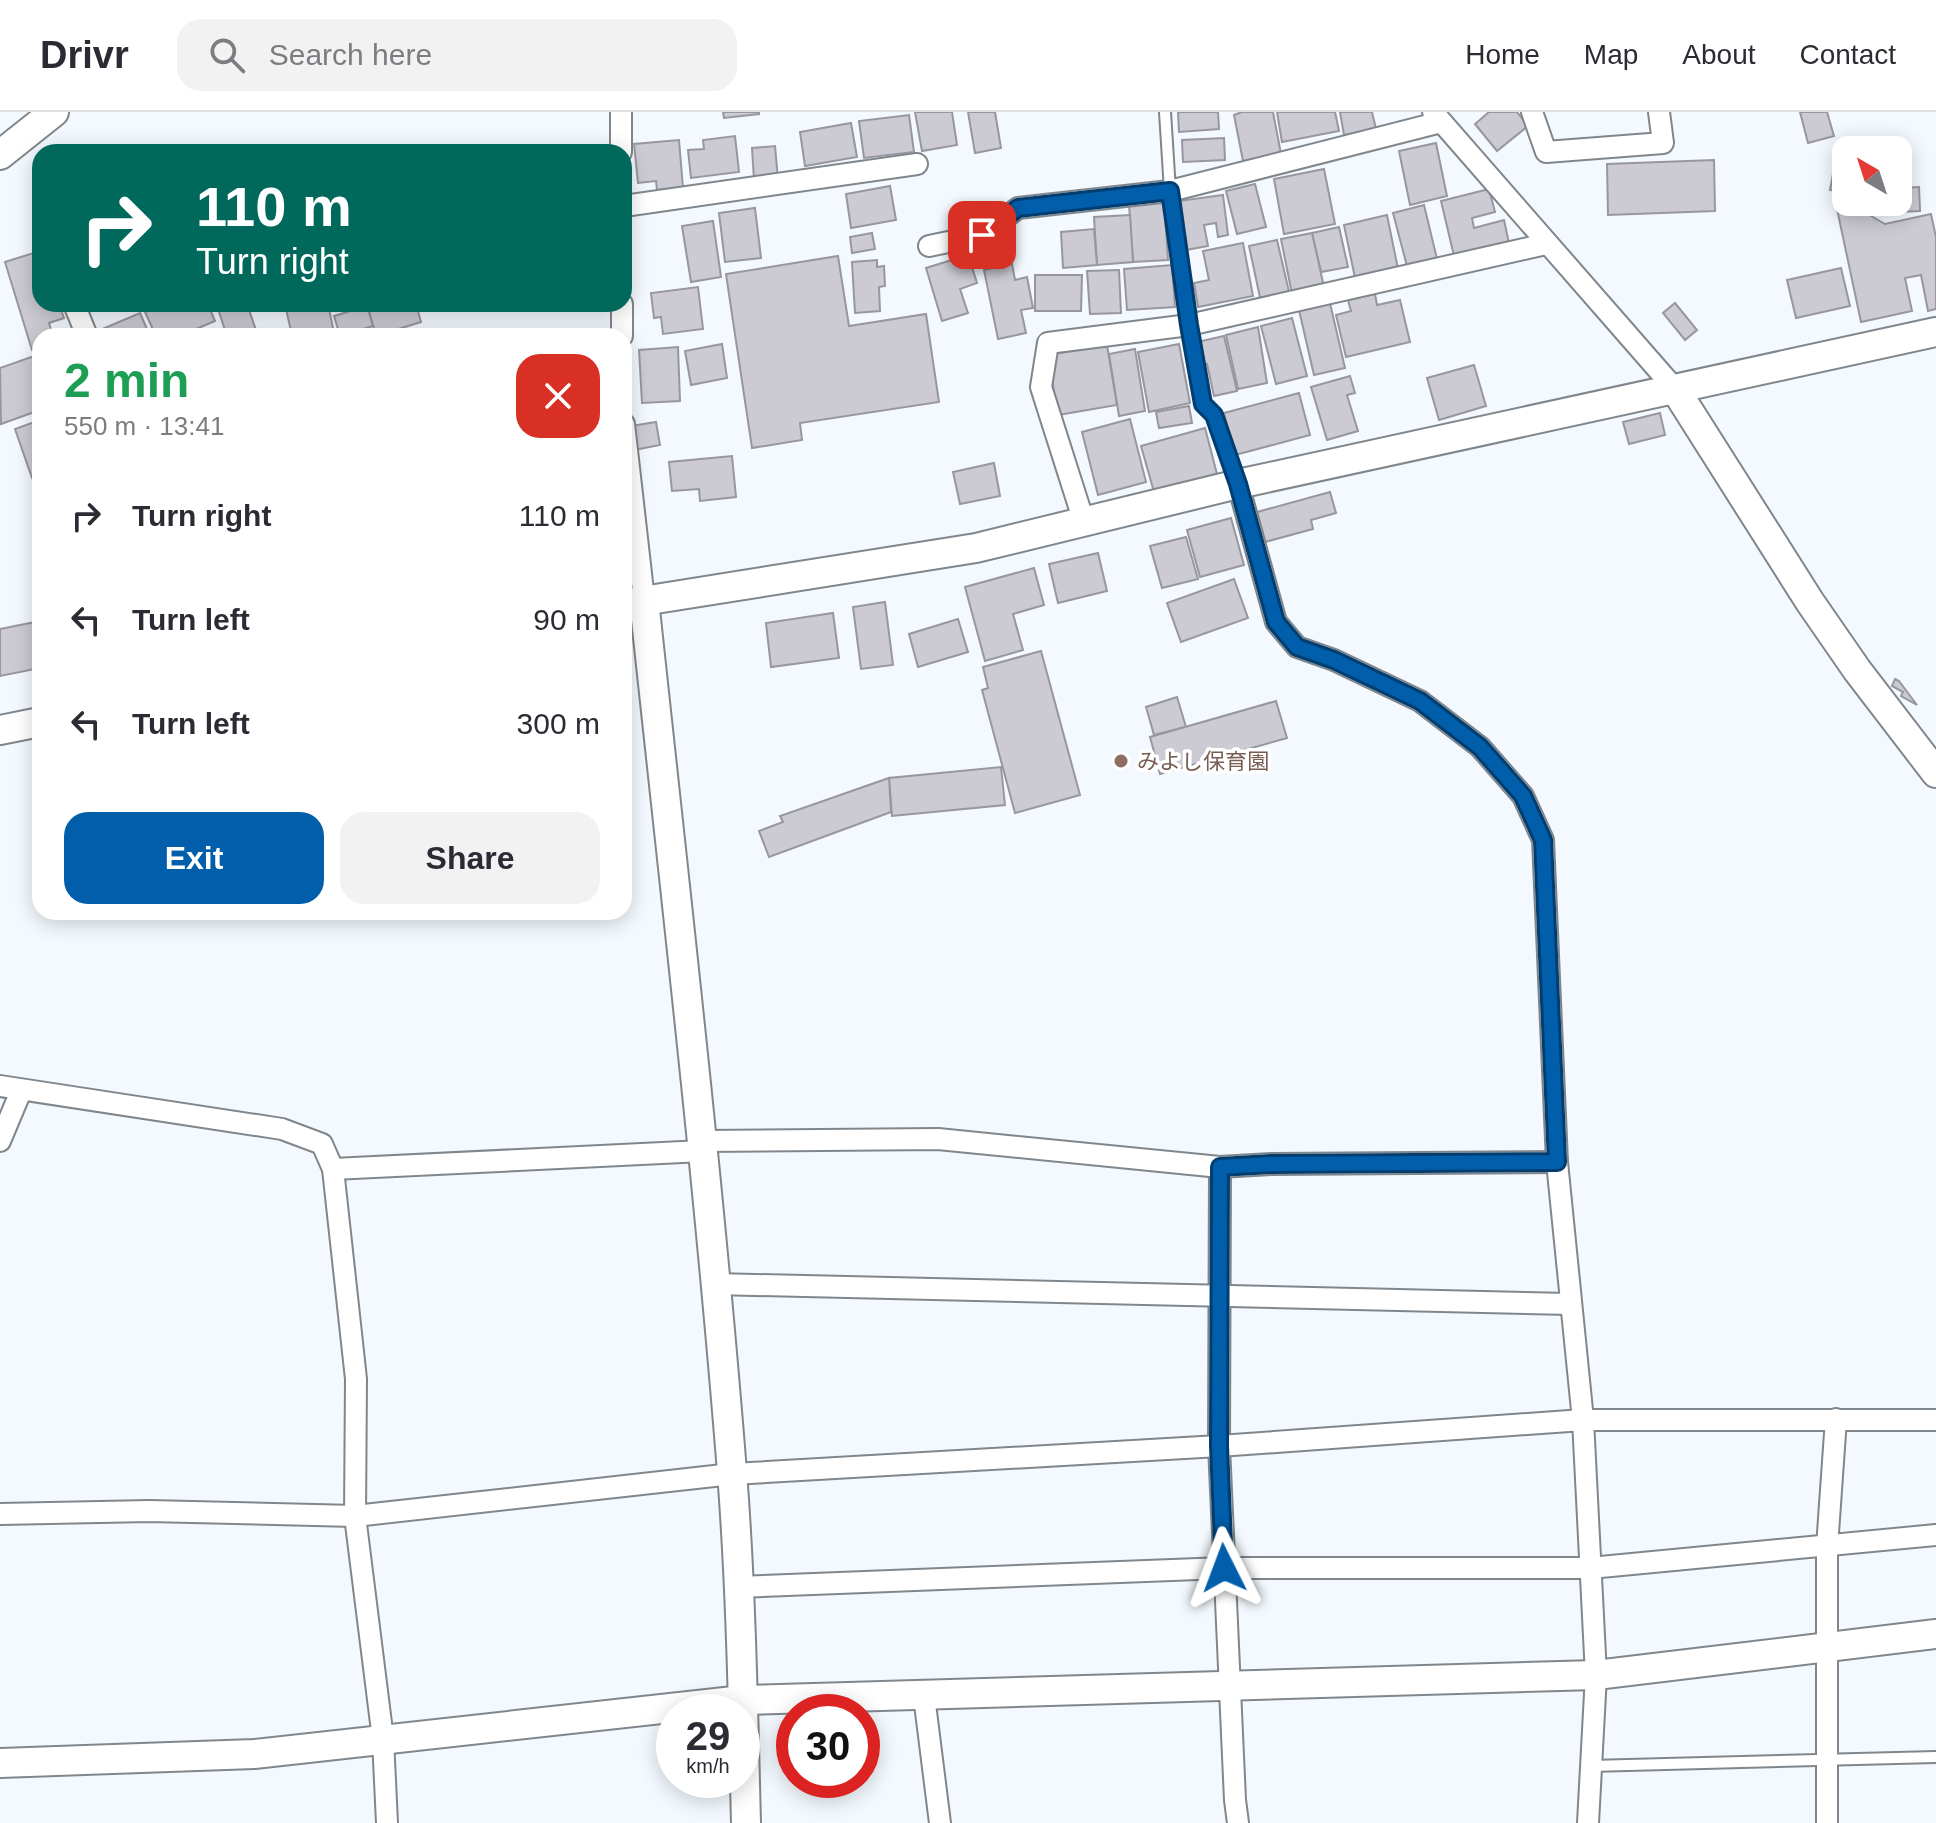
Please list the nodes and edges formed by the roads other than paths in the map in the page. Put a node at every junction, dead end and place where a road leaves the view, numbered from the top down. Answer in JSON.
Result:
{"nodes":[{"id":1,"x":54,"y":112,"type":"edge"},
{"id":2,"x":621,"y":112,"type":"edge"},
{"id":3,"x":1165,"y":112,"type":"edge"},
{"id":4,"x":1532,"y":112,"type":"edge"},
{"id":5,"x":1659,"y":112,"type":"edge"},
{"id":6,"x":1437,"y":117,"type":"edge"},
{"id":7,"x":621,"y":144,"type":"edge"},
{"id":8,"x":0,"y":155,"type":"edge"},
{"id":9,"x":917,"y":164,"type":"dead end"},
{"id":10,"x":1170,"y":191,"type":"junction"},
{"id":11,"x":632,"y":205,"type":"edge"},
{"id":12,"x":1546,"y":244,"type":"junction"},
{"id":13,"x":929,"y":246,"type":"dead end"},
{"id":14,"x":1189,"y":325,"type":"junction"},
{"id":15,"x":1936,"y":332,"type":"edge"},
{"id":16,"x":1675,"y":389,"type":"junction"},
{"id":17,"x":1238,"y":484,"type":"junction"},
{"id":18,"x":1084,"y":522,"type":"junction"},
{"id":19,"x":632,"y":566,"type":"edge"},
{"id":20,"x":634,"y":602,"type":"edge"},
{"id":21,"x":32,"y":724,"type":"edge"},
{"id":22,"x":0,"y":730,"type":"edge"},
{"id":23,"x":1936,"y":773,"type":"edge"},
{"id":24,"x":0,"y":1086,"type":"edge"},
{"id":25,"x":21,"y":1091,"type":"junction"},
{"id":26,"x":0,"y":1141,"type":"edge"},
{"id":27,"x":702,"y":1146,"type":"junction"},
{"id":28,"x":1557,"y":1162,"type":"junction"},
{"id":29,"x":1220,"y":1167,"type":"junction"},
{"id":30,"x":333,"y":1169,"type":"junction"},
{"id":31,"x":715,"y":1284,"type":"junction"},
{"id":32,"x":1220,"y":1298,"type":"junction"},
{"id":33,"x":1571,"y":1304,"type":"junction"},
{"id":34,"x":1836,"y":1419,"type":"junction"},
{"id":35,"x":1583,"y":1420,"type":"junction"},
{"id":36,"x":1936,"y":1420,"type":"edge"},
{"id":37,"x":1219,"y":1446,"type":"junction"},
{"id":38,"x":732,"y":1474,"type":"junction"},
{"id":39,"x":0,"y":1514,"type":"edge"},
{"id":40,"x":355,"y":1516,"type":"junction"},
{"id":41,"x":1936,"y":1535,"type":"edge"},
{"id":42,"x":1827,"y":1547,"type":"junction"},
{"id":43,"x":1224,"y":1568,"type":"junction"},
{"id":44,"x":1590,"y":1568,"type":"junction"},
{"id":45,"x":737,"y":1587,"type":"junction"},
{"id":46,"x":1936,"y":1634,"type":"edge"},
{"id":47,"x":1829,"y":1649,"type":"junction"},
{"id":48,"x":1596,"y":1675,"type":"junction"},
{"id":49,"x":1230,"y":1685,"type":"junction"},
{"id":50,"x":743,"y":1694,"type":"edge"},
{"id":51,"x":924,"y":1696,"type":"junction"},
{"id":52,"x":760,"y":1700,"type":"edge"},
{"id":53,"x":656,"y":1709,"type":"edge"},
{"id":54,"x":383,"y":1739,"type":"junction"},
{"id":55,"x":1936,"y":1757,"type":"edge"},
{"id":56,"x":1827,"y":1761,"type":"junction"},
{"id":57,"x":0,"y":1763,"type":"edge"},
{"id":58,"x":1589,"y":1766,"type":"junction"},
{"id":59,"x":745,"y":1798,"type":"edge"},
{"id":60,"x":387,"y":1823,"type":"edge"},
{"id":61,"x":746,"y":1823,"type":"edge"},
{"id":62,"x":940,"y":1823,"type":"edge"},
{"id":63,"x":1238,"y":1823,"type":"edge"},
{"id":64,"x":1588,"y":1823,"type":"edge"},
{"id":65,"x":1827,"y":1823,"type":"edge"}],
"edges":[{"from":1,"to":8,"type":"street"},
{"from":2,"to":7,"type":"street"},
{"from":3,"to":10,"type":"lane"},
{"from":4,"to":5,"type":"street"},
{"from":6,"to":10,"type":"street"},
{"from":6,"to":12,"type":"street"},
{"from":9,"to":11,"type":"street"},
{"from":10,"to":13,"type":"street"},
{"from":10,"to":14,"type":"lane"},
{"from":12,"to":14,"type":"street"},
{"from":12,"to":16,"type":"street"},
{"from":14,"to":17,"type":"lane"},
{"from":14,"to":18,"type":"street"},
{"from":15,"to":16,"type":"street"},
{"from":16,"to":17,"type":"street"},
{"from":16,"to":23,"type":"street"},
{"from":17,"to":18,"type":"street"},
{"from":17,"to":28,"type":"street"},
{"from":18,"to":20,"type":"street"},
{"from":19,"to":20,"type":"street"},
{"from":20,"to":27,"type":"street"},
{"from":21,"to":22,"type":"street"},
{"from":24,"to":25,"type":"street"},
{"from":25,"to":26,"type":"street"},
{"from":25,"to":30,"type":"street"},
{"from":27,"to":29,"type":"street"},
{"from":27,"to":30,"type":"street"},
{"from":27,"to":31,"type":"street"},
{"from":28,"to":29,"type":"street"},
{"from":28,"to":33,"type":"street"},
{"from":29,"to":32,"type":"street"},
{"from":30,"to":40,"type":"street"},
{"from":31,"to":32,"type":"street"},
{"from":31,"to":38,"type":"street"},
{"from":32,"to":33,"type":"street"},
{"from":32,"to":37,"type":"street"},
{"from":33,"to":35,"type":"street"},
{"from":34,"to":35,"type":"street"},
{"from":34,"to":36,"type":"street"},
{"from":34,"to":42,"type":"street"},
{"from":35,"to":37,"type":"street"},
{"from":35,"to":44,"type":"street"},
{"from":37,"to":38,"type":"street"},
{"from":37,"to":43,"type":"street"},
{"from":38,"to":40,"type":"street"},
{"from":38,"to":45,"type":"street"},
{"from":39,"to":40,"type":"street"},
{"from":40,"to":54,"type":"street"},
{"from":41,"to":42,"type":"street"},
{"from":42,"to":44,"type":"street"},
{"from":42,"to":47,"type":"street"},
{"from":43,"to":44,"type":"street"},
{"from":43,"to":45,"type":"street"},
{"from":43,"to":49,"type":"street"},
{"from":44,"to":48,"type":"street"},
{"from":45,"to":50,"type":"street"},
{"from":46,"to":47,"type":"street"},
{"from":47,"to":48,"type":"street"},
{"from":47,"to":56,"type":"street"},
{"from":48,"to":49,"type":"street"},
{"from":48,"to":58,"type":"street"},
{"from":49,"to":51,"type":"street"},
{"from":49,"to":63,"type":"street"},
{"from":51,"to":52,"type":"street"},
{"from":51,"to":62,"type":"street"},
{"from":53,"to":54,"type":"street"},
{"from":54,"to":57,"type":"street"},
{"from":54,"to":60,"type":"street"},
{"from":55,"to":56,"type":"lane"},
{"from":56,"to":58,"type":"lane"},
{"from":56,"to":65,"type":"street"},
{"from":58,"to":64,"type":"street"},
{"from":59,"to":61,"type":"street"}]}
